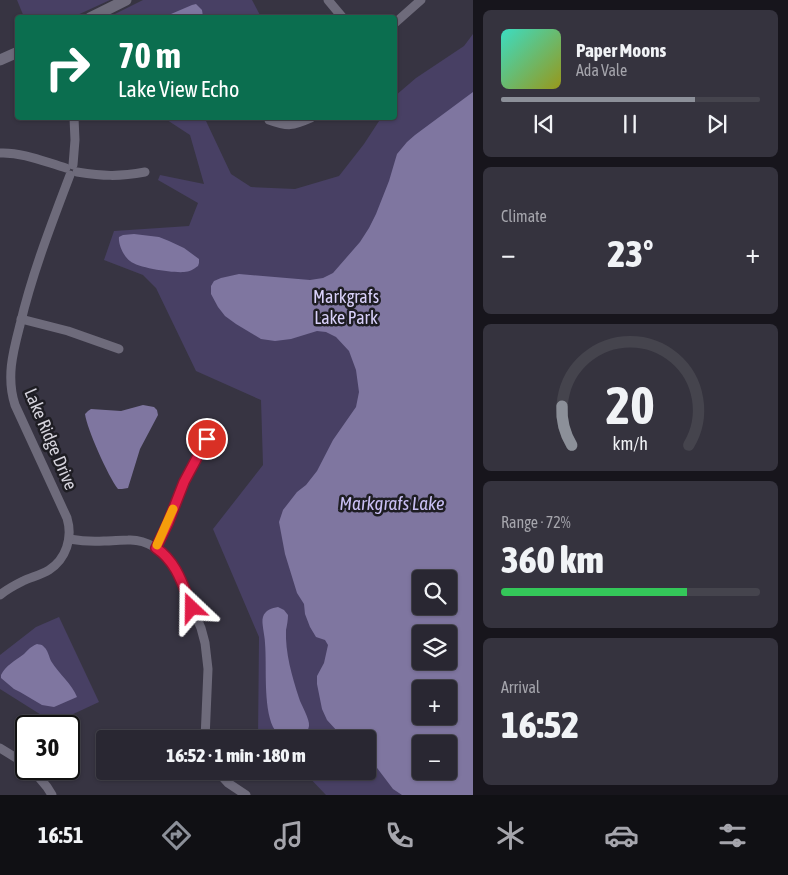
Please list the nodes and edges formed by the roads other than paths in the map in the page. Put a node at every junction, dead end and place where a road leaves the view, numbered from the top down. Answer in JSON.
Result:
{"nodes":[{"id":1,"x":126,"y":0,"type":"edge"},
{"id":2,"x":328,"y":0,"type":"edge"},
{"id":3,"x":420,"y":0,"type":"edge"},
{"id":4,"x":96,"y":15,"type":"edge"},
{"id":5,"x":340,"y":15,"type":"edge"},
{"id":6,"x":397,"y":21,"type":"edge"},
{"id":7,"x":15,"y":53,"type":"edge"},
{"id":8,"x":0,"y":60,"type":"edge"},
{"id":9,"x":74,"y":120,"type":"edge"},
{"id":10,"x":269,"y":120,"type":"dead end"},
{"id":11,"x":306,"y":120,"type":"edge"},
{"id":12,"x":0,"y":153,"type":"edge"},
{"id":13,"x":71,"y":170,"type":"junction"},
{"id":14,"x":145,"y":172,"type":"dead end"},
{"id":15,"x":21,"y":318,"type":"junction"},
{"id":16,"x":119,"y":349,"type":"dead end"},
{"id":17,"x":207,"y":439,"type":"dead end"},
{"id":18,"x":69,"y":539,"type":"junction"},
{"id":19,"x":156,"y":548,"type":"junction"},
{"id":20,"x":0,"y":595,"type":"edge"},
{"id":21,"x":205,"y":730,"type":"edge"},
{"id":22,"x":0,"y":748,"type":"edge"},
{"id":23,"x":15,"y":757,"type":"edge"},
{"id":24,"x":41,"y":780,"type":"edge"},
{"id":25,"x":225,"y":780,"type":"edge"},
{"id":26,"x":52,"y":795,"type":"edge"},
{"id":27,"x":246,"y":795,"type":"edge"}],
"edges":[{"from":1,"to":4,"type":"street"},
{"from":2,"to":5,"type":"street"},
{"from":3,"to":6,"type":"street"},
{"from":7,"to":8,"type":"street"},
{"from":9,"to":13,"type":"street","name":"Lake Ridge Drive"},
{"from":10,"to":11,"type":"street"},
{"from":12,"to":13,"type":"street"},
{"from":13,"to":14,"type":"street"},
{"from":13,"to":15,"type":"street","name":"Lake Ridge Drive"},
{"from":15,"to":16,"type":"street"},
{"from":15,"to":18,"type":"street","name":"Lake Ridge Drive"},
{"from":17,"to":19,"type":"street"},
{"from":18,"to":19,"type":"street"},
{"from":18,"to":20,"type":"street"},
{"from":19,"to":21,"type":"street"},
{"from":22,"to":23,"type":"street"},
{"from":24,"to":26,"type":"street"},
{"from":25,"to":27,"type":"street"}]}
